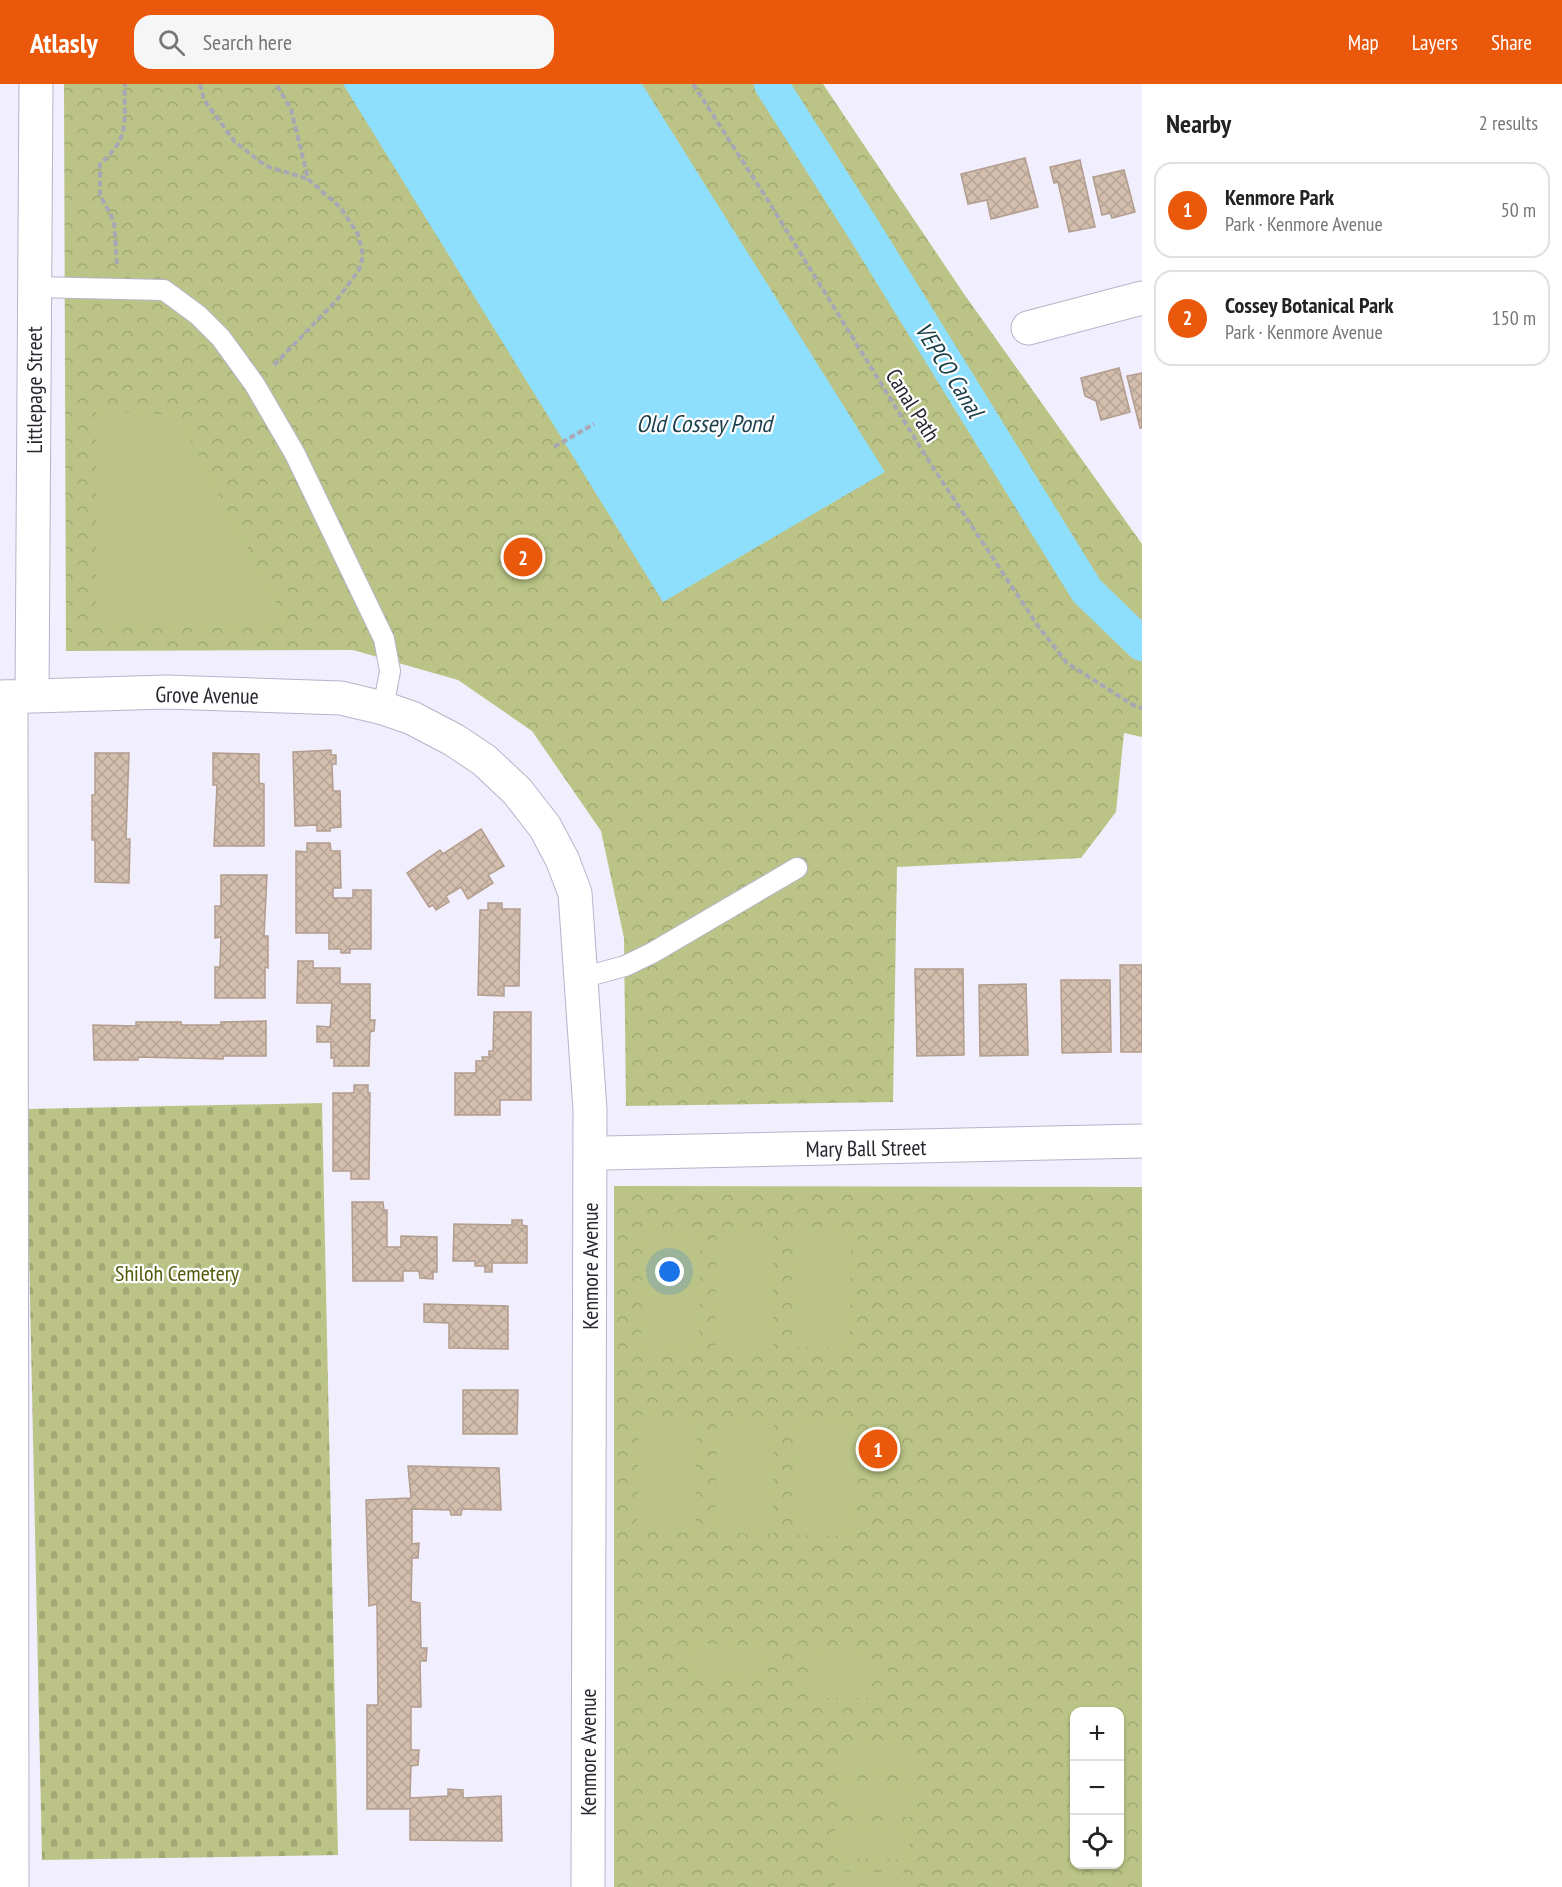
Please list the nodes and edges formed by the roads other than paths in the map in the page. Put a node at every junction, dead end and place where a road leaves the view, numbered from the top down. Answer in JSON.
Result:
{"nodes":[{"id":1,"x":36,"y":84,"type":"edge"},
{"id":2,"x":35,"y":287,"type":"junction"},
{"id":3,"x":1142,"y":298,"type":"edge"},
{"id":4,"x":1028,"y":328,"type":"dead end"},
{"id":5,"x":14,"y":697,"type":"edge"},
{"id":6,"x":397,"y":713,"type":"junction"},
{"id":7,"x":797,"y":868,"type":"dead end"},
{"id":8,"x":581,"y":978,"type":"junction"},
{"id":9,"x":1142,"y":1142,"type":"edge"},
{"id":10,"x":590,"y":1156,"type":"junction"},
{"id":11,"x":12,"y":1887,"type":"edge"},
{"id":12,"x":588,"y":1887,"type":"edge"}],
"edges":[{"from":1,"to":2,"type":"street","name":"Littlepage Street"},
{"from":2,"to":5,"type":"street","name":"Littlepage Street"},
{"from":2,"to":6,"type":"lane"},
{"from":3,"to":4,"type":"street"},
{"from":5,"to":6,"type":"street","name":"Grove Avenue"},
{"from":5,"to":11,"type":"street","name":"Littlepage Street"},
{"from":6,"to":8,"type":"street","name":"Kenmore Avenue"},
{"from":7,"to":8,"type":"lane"},
{"from":8,"to":10,"type":"street","name":"Kenmore Avenue"},
{"from":9,"to":10,"type":"street","name":"Mary Ball Street"},
{"from":10,"to":12,"type":"street","name":"Kenmore Avenue"}]}
